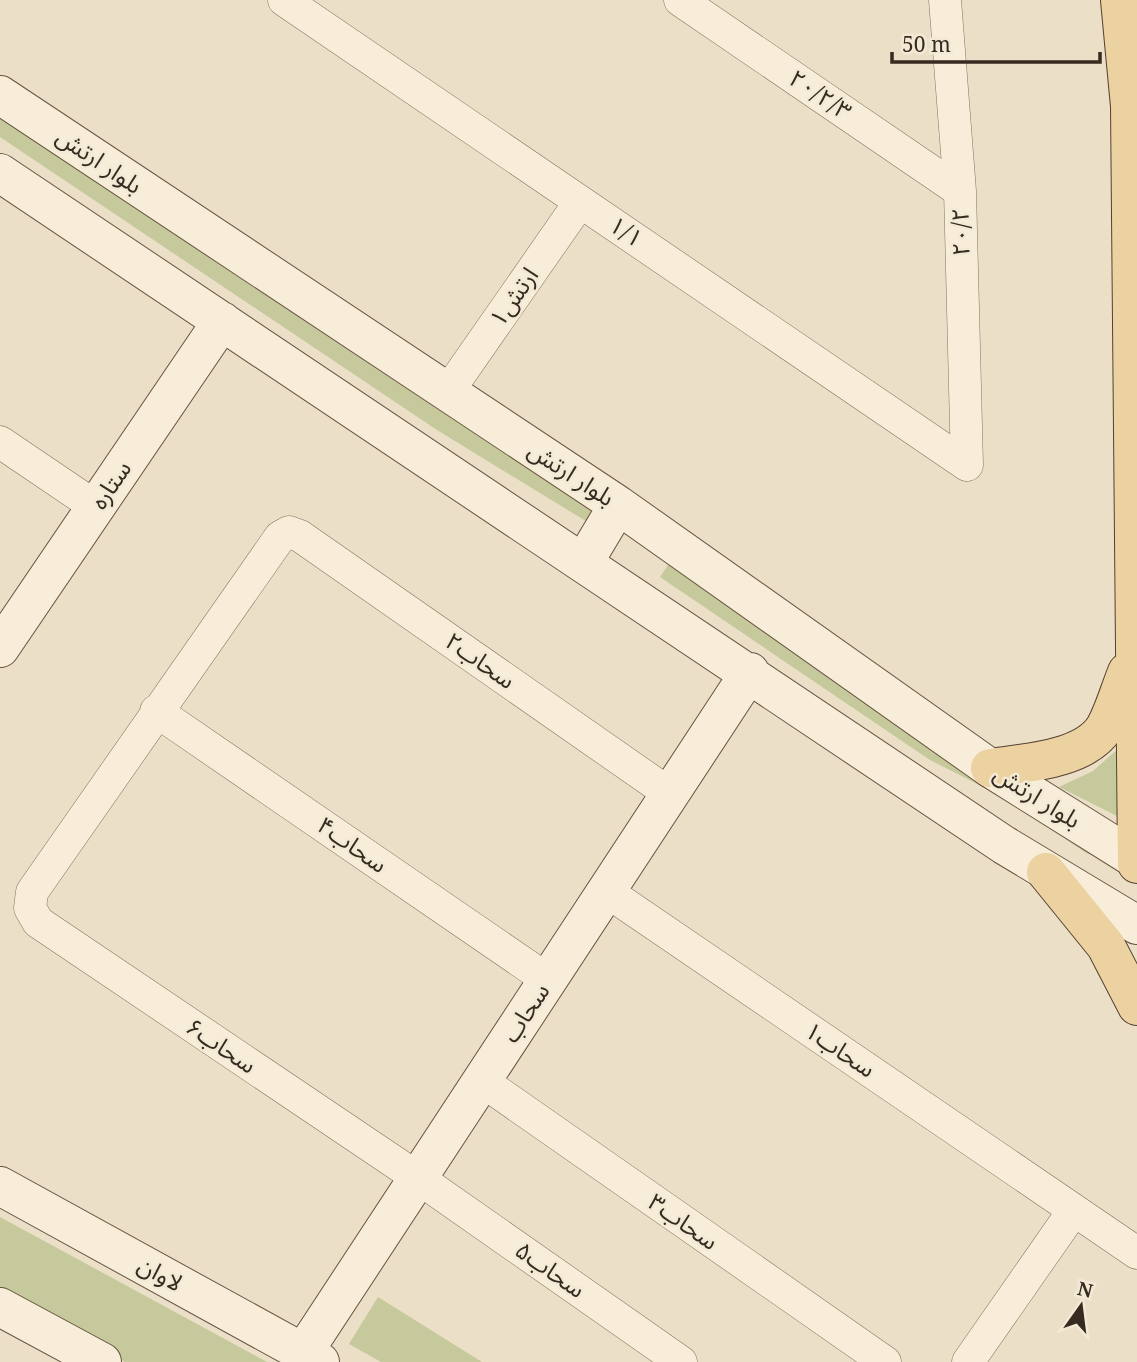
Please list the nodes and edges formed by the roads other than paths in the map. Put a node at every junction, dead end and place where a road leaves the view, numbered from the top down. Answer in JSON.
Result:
{"nodes":[{"id":1,"x":284,"y":0,"type":"edge"},
{"id":2,"x":681,"y":0,"type":"edge"},
{"id":3,"x":945,"y":0,"type":"edge"},
{"id":4,"x":1120,"y":0,"type":"edge"},
{"id":5,"x":0,"y":96,"type":"edge"},
{"id":6,"x":0,"y":173,"type":"edge"},
{"id":7,"x":960,"y":191,"type":"junction"},
{"id":8,"x":580,"y":202,"type":"junction"},
{"id":9,"x":222,"y":321,"type":"junction"},
{"id":10,"x":447,"y":393,"type":"junction"},
{"id":11,"x":0,"y":442,"type":"edge"},
{"id":12,"x":967,"y":465,"type":"joint"},
{"id":13,"x":618,"y":505,"type":"junction"},
{"id":14,"x":96,"y":507,"type":"junction"},
{"id":15,"x":584,"y":562,"type":"junction"},
{"id":16,"x":1135,"y":567,"type":"edge"},
{"id":17,"x":0,"y":648,"type":"edge"},
{"id":18,"x":1134,"y":654,"type":"junction"},
{"id":19,"x":750,"y":672,"type":"junction"},
{"id":20,"x":156,"y":711,"type":"junction"},
{"id":21,"x":990,"y":768,"type":"junction"},
{"id":22,"x":670,"y":793,"type":"junction"},
{"id":23,"x":1137,"y":861,"type":"edge"},
{"id":24,"x":1046,"y":872,"type":"junction"},
{"id":25,"x":606,"y":891,"type":"junction"},
{"id":26,"x":1137,"y":925,"type":"edge"},
{"id":27,"x":548,"y":980,"type":"junction"},
{"id":28,"x":1137,"y":1006,"type":"edge"},
{"id":29,"x":482,"y":1081,"type":"junction"},
{"id":30,"x":418,"y":1178,"type":"junction"},
{"id":31,"x":0,"y":1186,"type":"edge"},
{"id":32,"x":1074,"y":1210,"type":"junction"},
{"id":33,"x":1137,"y":1253,"type":"edge"},
{"id":34,"x":0,"y":1307,"type":"edge"},
{"id":35,"x":312,"y":1358,"type":"edge"},
{"id":36,"x":102,"y":1362,"type":"edge"},
{"id":37,"x":681,"y":1362,"type":"edge"},
{"id":38,"x":885,"y":1362,"type":"edge"},
{"id":39,"x":968,"y":1362,"type":"edge"}],
"edges":[{"from":1,"to":8,"type":"street","name":"۱/۱"},
{"from":2,"to":7,"type":"street","name":"۲۰/۲/۳"},
{"from":3,"to":7,"type":"street","name":"۲۰/۲"},
{"from":4,"to":16,"type":"main road"},
{"from":5,"to":10,"type":"main road","name":"بلوار ارتش"},
{"from":6,"to":9,"type":"main road"},
{"from":7,"to":12,"type":"street","name":"۲۰/۲"},
{"from":8,"to":10,"type":"street","name":"ارتش۱"},
{"from":8,"to":12,"type":"street","name":"۱/۱"},
{"from":9,"to":14,"type":"main road","name":"ستاره"},
{"from":9,"to":15,"type":"main road"},
{"from":10,"to":13,"type":"main road","name":"بلوار ارتش"},
{"from":11,"to":14,"type":"street"},
{"from":13,"to":15,"type":"main road"},
{"from":13,"to":21,"type":"main road","name":"بلوار ارتش"},
{"from":14,"to":17,"type":"main road","name":"ستاره"},
{"from":15,"to":19,"type":"main road"},
{"from":16,"to":18,"type":"main road"},
{"from":18,"to":21,"type":"main road"},
{"from":18,"to":23,"type":"main road"},
{"from":19,"to":22,"type":"main road","name":"سحاب"},
{"from":19,"to":24,"type":"main road"},
{"from":20,"to":22,"type":"street","name":"۲سحاب"},
{"from":20,"to":27,"type":"street","name":"۴سحاب"},
{"from":20,"to":30,"type":"street","name":"۶سحاب"},
{"from":21,"to":23,"type":"main road","name":"بلوار ارتش"},
{"from":22,"to":25,"type":"main road","name":"سحاب"},
{"from":24,"to":26,"type":"main road"},
{"from":24,"to":28,"type":"main road"},
{"from":25,"to":27,"type":"main road","name":"سحاب"},
{"from":25,"to":32,"type":"street","name":"۱سحاب"},
{"from":27,"to":29,"type":"main road","name":"سحاب"},
{"from":29,"to":30,"type":"main road","name":"سحاب"},
{"from":29,"to":38,"type":"street","name":"۳سحاب"},
{"from":30,"to":35,"type":"main road","name":"سحاب"},
{"from":30,"to":37,"type":"street","name":"۵سحاب"},
{"from":31,"to":35,"type":"main road","name":"لاوان"},
{"from":32,"to":33,"type":"street","name":"۱سحاب"},
{"from":32,"to":39,"type":"street"},
{"from":34,"to":36,"type":"main road"}]}
